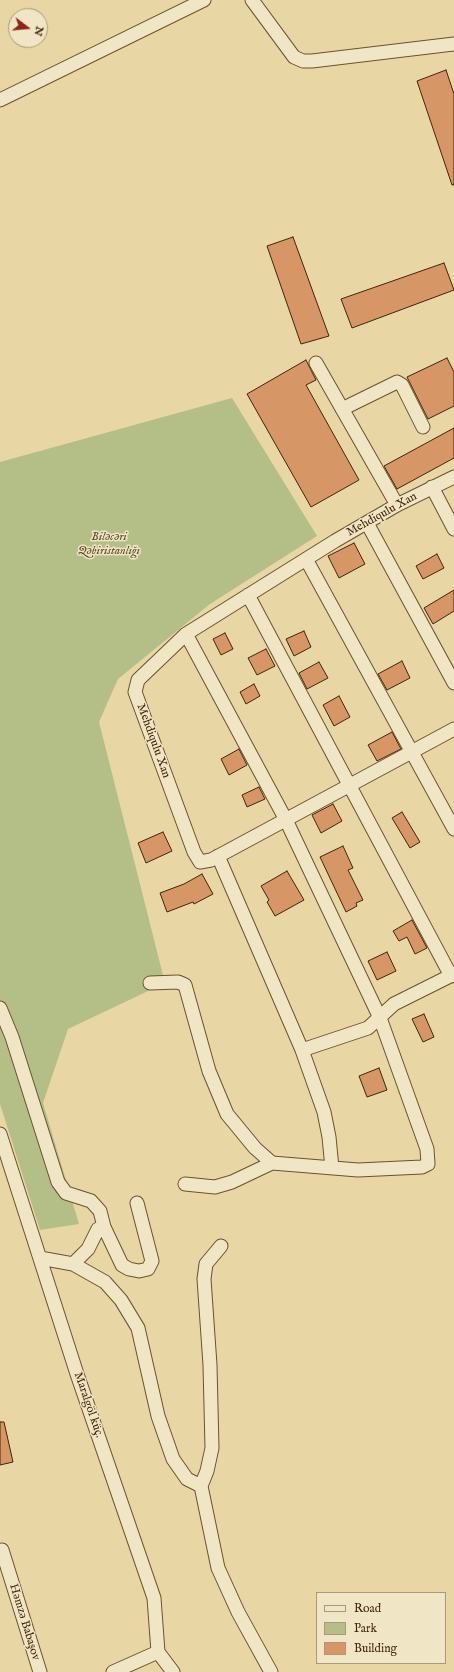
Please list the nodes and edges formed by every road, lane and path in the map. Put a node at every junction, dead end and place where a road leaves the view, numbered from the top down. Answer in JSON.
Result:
{"nodes":[{"id":1,"x":204,"y":0,"type":"edge"},
{"id":2,"x":252,"y":0,"type":"edge"},
{"id":3,"x":454,"y":44,"type":"edge"},
{"id":4,"x":0,"y":100,"type":"edge"},
{"id":5,"x":316,"y":363,"type":"dead end"},
{"id":6,"x":342,"y":409,"type":"junction"},
{"id":7,"x":423,"y":427,"type":"dead end"},
{"id":8,"x":454,"y":477,"type":"edge"},
{"id":9,"x":432,"y":488,"type":"junction"},
{"id":10,"x":397,"y":505,"type":"junction"},
{"id":11,"x":367,"y":523,"type":"junction"},
{"id":12,"x":454,"y":529,"type":"edge"},
{"id":13,"x":306,"y":559,"type":"junction"},
{"id":14,"x":248,"y":595,"type":"junction"},
{"id":15,"x":186,"y":634,"type":"junction"},
{"id":16,"x":454,"y":683,"type":"edge"},
{"id":17,"x":454,"y":728,"type":"edge"},
{"id":18,"x":412,"y":751,"type":"junction"},
{"id":19,"x":350,"y":785,"type":"junction"},
{"id":20,"x":286,"y":820,"type":"junction"},
{"id":21,"x":454,"y":829,"type":"edge"},
{"id":22,"x":218,"y":856,"type":"junction"},
{"id":23,"x":452,"y":975,"type":"edge"},
{"id":24,"x":150,"y":982,"type":"dead end"},
{"id":25,"x":0,"y":1008,"type":"edge"},
{"id":26,"x":380,"y":1018,"type":"junction"},
{"id":27,"x":302,"y":1050,"type":"junction"},
{"id":28,"x":0,"y":1134,"type":"edge"},
{"id":29,"x":272,"y":1163,"type":"junction"},
{"id":30,"x":332,"y":1168,"type":"junction"},
{"id":31,"x":185,"y":1184,"type":"dead end"},
{"id":32,"x":137,"y":1203,"type":"dead end"},
{"id":33,"x":104,"y":1228,"type":"junction"},
{"id":34,"x":222,"y":1246,"type":"dead end"},
{"id":35,"x":40,"y":1258,"type":"junction"},
{"id":36,"x":73,"y":1264,"type":"junction"},
{"id":37,"x":201,"y":1486,"type":"junction"},
{"id":38,"x":2,"y":1550,"type":"dead end"},
{"id":39,"x":158,"y":1652,"type":"junction"},
{"id":40,"x":40,"y":1672,"type":"edge"},
{"id":41,"x":113,"y":1672,"type":"edge"},
{"id":42,"x":173,"y":1672,"type":"edge"},
{"id":43,"x":271,"y":1672,"type":"edge"}],
"edges":[{"from":1,"to":4,"type":"street"},
{"from":2,"to":3,"type":"street"},
{"from":5,"to":6,"type":"street"},
{"from":6,"to":7,"type":"street"},
{"from":6,"to":10,"type":"street"},
{"from":8,"to":9,"type":"street","name":"Mehdiqulu Xan"},
{"from":9,"to":10,"type":"street","name":"Mehdiqulu Xan"},
{"from":9,"to":12,"type":"street"},
{"from":10,"to":11,"type":"street","name":"Mehdiqulu Xan"},
{"from":11,"to":13,"type":"street","name":"Mehdiqulu Xan"},
{"from":11,"to":16,"type":"street"},
{"from":13,"to":14,"type":"street","name":"Mehdiqulu Xan"},
{"from":13,"to":18,"type":"street"},
{"from":14,"to":15,"type":"street","name":"Mehdiqulu Xan"},
{"from":14,"to":19,"type":"street"},
{"from":15,"to":20,"type":"street"},
{"from":15,"to":22,"type":"street","name":"Mehdiqulu Xan"},
{"from":17,"to":18,"type":"street","name":"Mehdiqulu Xan"},
{"from":18,"to":19,"type":"street","name":"Mehdiqulu Xan"},
{"from":18,"to":21,"type":"street"},
{"from":19,"to":20,"type":"street","name":"Mehdiqulu Xan"},
{"from":19,"to":23,"type":"street"},
{"from":20,"to":22,"type":"street","name":"Mehdiqulu Xan"},
{"from":20,"to":26,"type":"street"},
{"from":22,"to":27,"type":"street"},
{"from":23,"to":26,"type":"street"},
{"from":24,"to":29,"type":"street"},
{"from":25,"to":33,"type":"street"},
{"from":26,"to":27,"type":"street"},
{"from":26,"to":30,"type":"street"},
{"from":27,"to":30,"type":"street"},
{"from":28,"to":35,"type":"street","name":"Maralgöl küç."},
{"from":29,"to":30,"type":"street"},
{"from":29,"to":31,"type":"street"},
{"from":32,"to":33,"type":"street"},
{"from":33,"to":36,"type":"street"},
{"from":34,"to":37,"type":"street"},
{"from":35,"to":36,"type":"street"},
{"from":35,"to":39,"type":"street","name":"Maralgöl küç."},
{"from":36,"to":37,"type":"street"},
{"from":37,"to":43,"type":"street"},
{"from":38,"to":40,"type":"street","name":"Həmzə Babaşov"},
{"from":39,"to":41,"type":"street"},
{"from":39,"to":42,"type":"street"}]}
